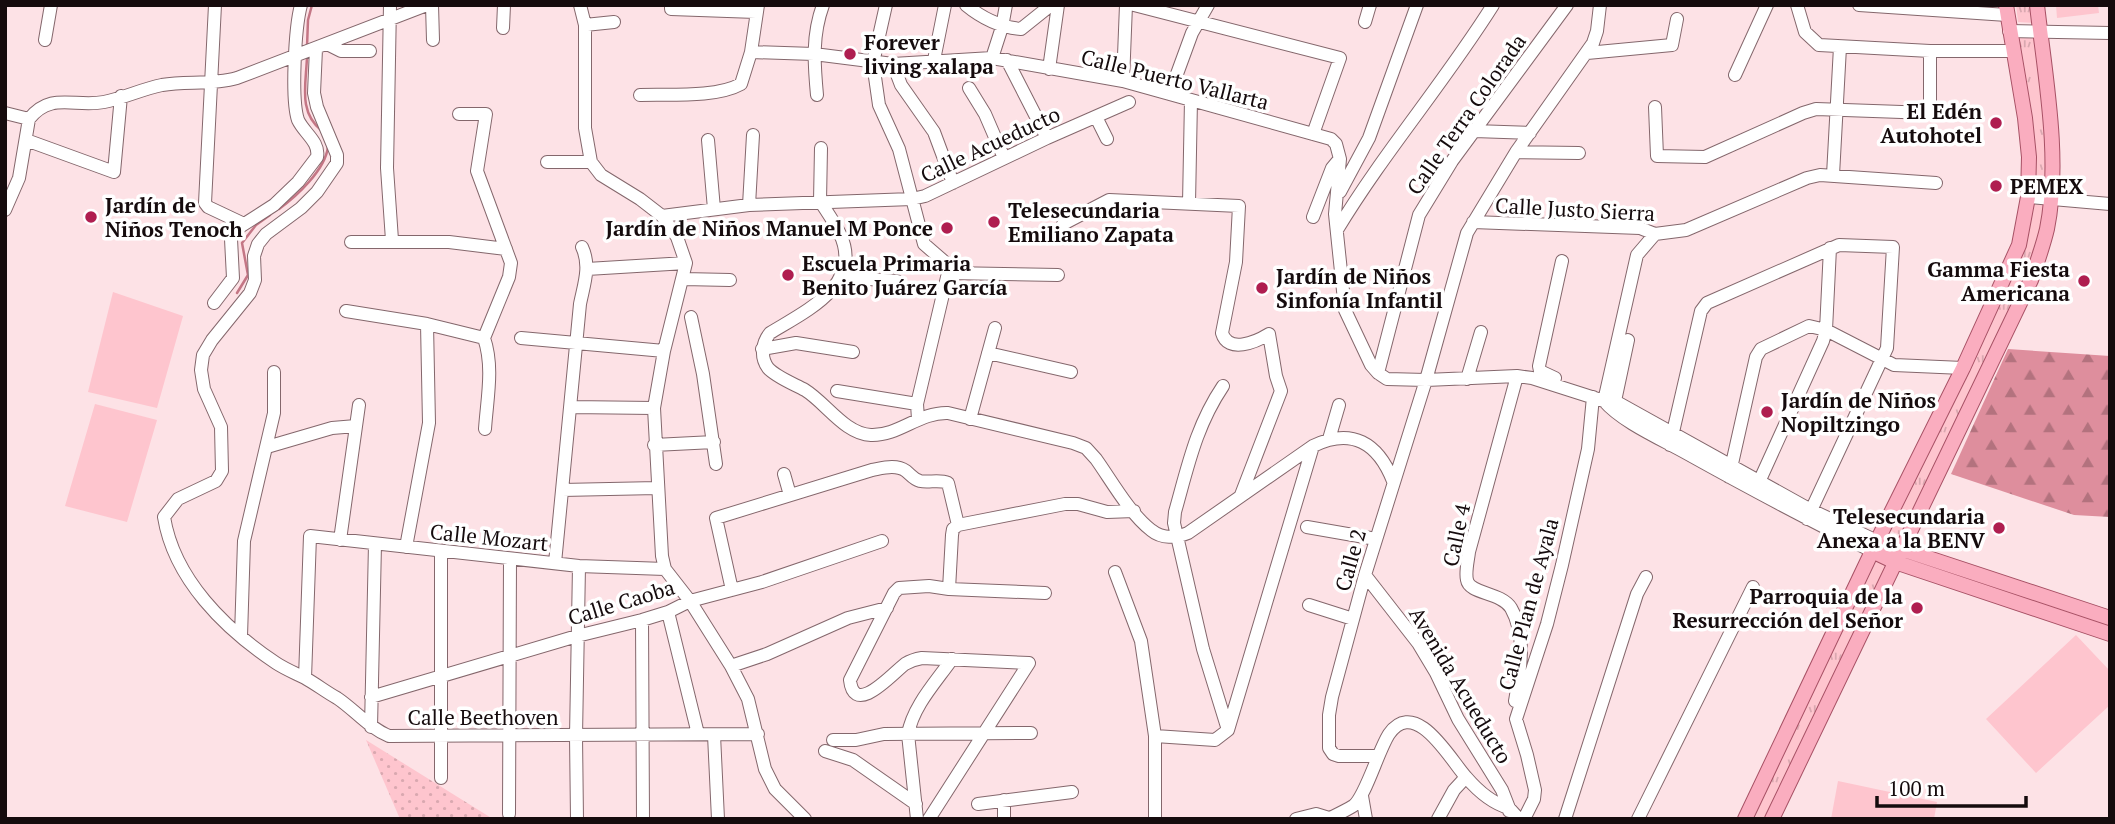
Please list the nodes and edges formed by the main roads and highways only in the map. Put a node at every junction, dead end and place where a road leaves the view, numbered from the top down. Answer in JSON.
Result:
{"nodes":[{"id":1,"x":2037,"y":5,"type":"edge"},
{"id":2,"x":2006,"y":10,"type":"edge"},
{"id":3,"x":1875,"y":546,"type":"junction"},
{"id":4,"x":1898,"y":556,"type":"junction"},
{"id":5,"x":2085,"y":617,"type":"junction"},
{"id":6,"x":2110,"y":618,"type":"edge"},
{"id":7,"x":2110,"y":634,"type":"edge"},
{"id":8,"x":1745,"y":819,"type":"edge"},
{"id":9,"x":1772,"y":819,"type":"edge"}],
"edges":[{"from":1,"to":4,"type":"main road"},
{"from":2,"to":3,"type":"main road"},
{"from":3,"to":4,"type":"main road"},
{"from":3,"to":8,"type":"main road"},
{"from":4,"to":5,"type":"main road"},
{"from":4,"to":9,"type":"main road"},
{"from":5,"to":6,"type":"main road"},
{"from":5,"to":7,"type":"main road"}]}
